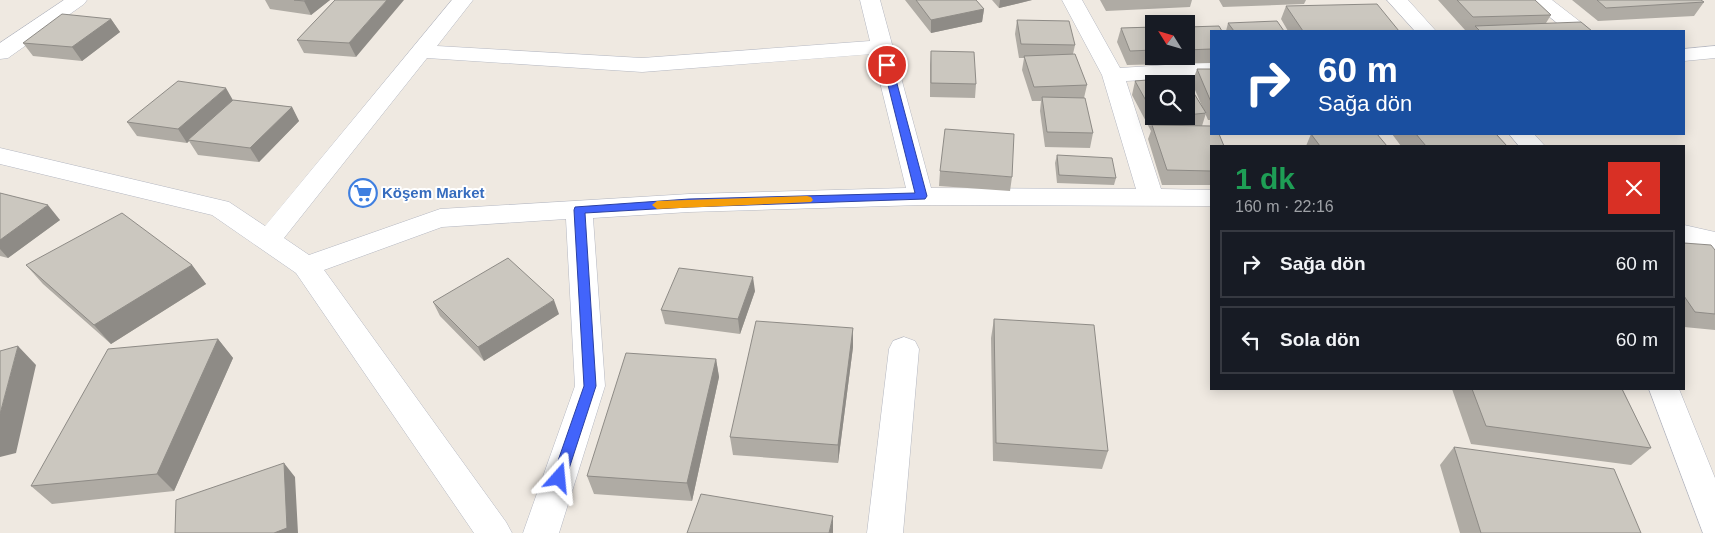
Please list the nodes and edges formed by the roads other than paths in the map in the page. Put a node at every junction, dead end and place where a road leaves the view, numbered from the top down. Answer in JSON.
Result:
{"nodes":[{"id":1,"x":77,"y":0,"type":"edge"},
{"id":2,"x":463,"y":0,"type":"edge"},
{"id":3,"x":870,"y":0,"type":"edge"},
{"id":4,"x":1072,"y":0,"type":"edge"},
{"id":5,"x":1397,"y":0,"type":"edge"},
{"id":6,"x":1539,"y":0,"type":"edge"},
{"id":7,"x":1425,"y":30,"type":"edge"},
{"id":8,"x":1579,"y":30,"type":"edge"},
{"id":9,"x":882,"y":47,"type":"junction"},
{"id":10,"x":421,"y":51,"type":"junction"},
{"id":11,"x":1715,"y":52,"type":"edge"},
{"id":12,"x":0,"y":53,"type":"edge"},
{"id":13,"x":1685,"y":55,"type":"edge"},
{"id":14,"x":1210,"y":69,"type":"edge"},
{"id":15,"x":1113,"y":75,"type":"junction"},
{"id":16,"x":1522,"y":135,"type":"edge"},
{"id":17,"x":1532,"y":145,"type":"edge"},
{"id":18,"x":0,"y":156,"type":"edge"},
{"id":19,"x":921,"y":196,"type":"junction"},
{"id":20,"x":1151,"y":197,"type":"junction"},
{"id":21,"x":1210,"y":198,"type":"edge"},
{"id":22,"x":579,"y":210,"type":"junction"},
{"id":23,"x":1685,"y":234,"type":"edge"},
{"id":24,"x":268,"y":240,"type":"junction"},
{"id":25,"x":1715,"y":241,"type":"edge"},
{"id":26,"x":306,"y":266,"type":"junction"},
{"id":27,"x":904,"y":348,"type":"dead end"},
{"id":28,"x":1664,"y":390,"type":"edge"},
{"id":29,"x":1715,"y":522,"type":"edge"},
{"id":30,"x":494,"y":533,"type":"edge"},
{"id":31,"x":541,"y":533,"type":"edge"},
{"id":32,"x":885,"y":533,"type":"edge"}],
"edges":[{"from":1,"to":12,"type":"street"},
{"from":2,"to":10,"type":"street"},
{"from":3,"to":9,"type":"street"},
{"from":4,"to":15,"type":"street"},
{"from":5,"to":7,"type":"street"},
{"from":6,"to":8,"type":"street"},
{"from":9,"to":10,"type":"street"},
{"from":9,"to":19,"type":"street"},
{"from":10,"to":24,"type":"street"},
{"from":11,"to":13,"type":"street"},
{"from":14,"to":15,"type":"street"},
{"from":15,"to":20,"type":"street"},
{"from":16,"to":17,"type":"street"},
{"from":18,"to":24,"type":"street"},
{"from":19,"to":20,"type":"street"},
{"from":19,"to":22,"type":"street"},
{"from":20,"to":21,"type":"street"},
{"from":22,"to":26,"type":"street"},
{"from":22,"to":31,"type":"street"},
{"from":23,"to":25,"type":"street"},
{"from":24,"to":26,"type":"street"},
{"from":26,"to":30,"type":"street"},
{"from":27,"to":32,"type":"street"},
{"from":28,"to":29,"type":"street"}]}
